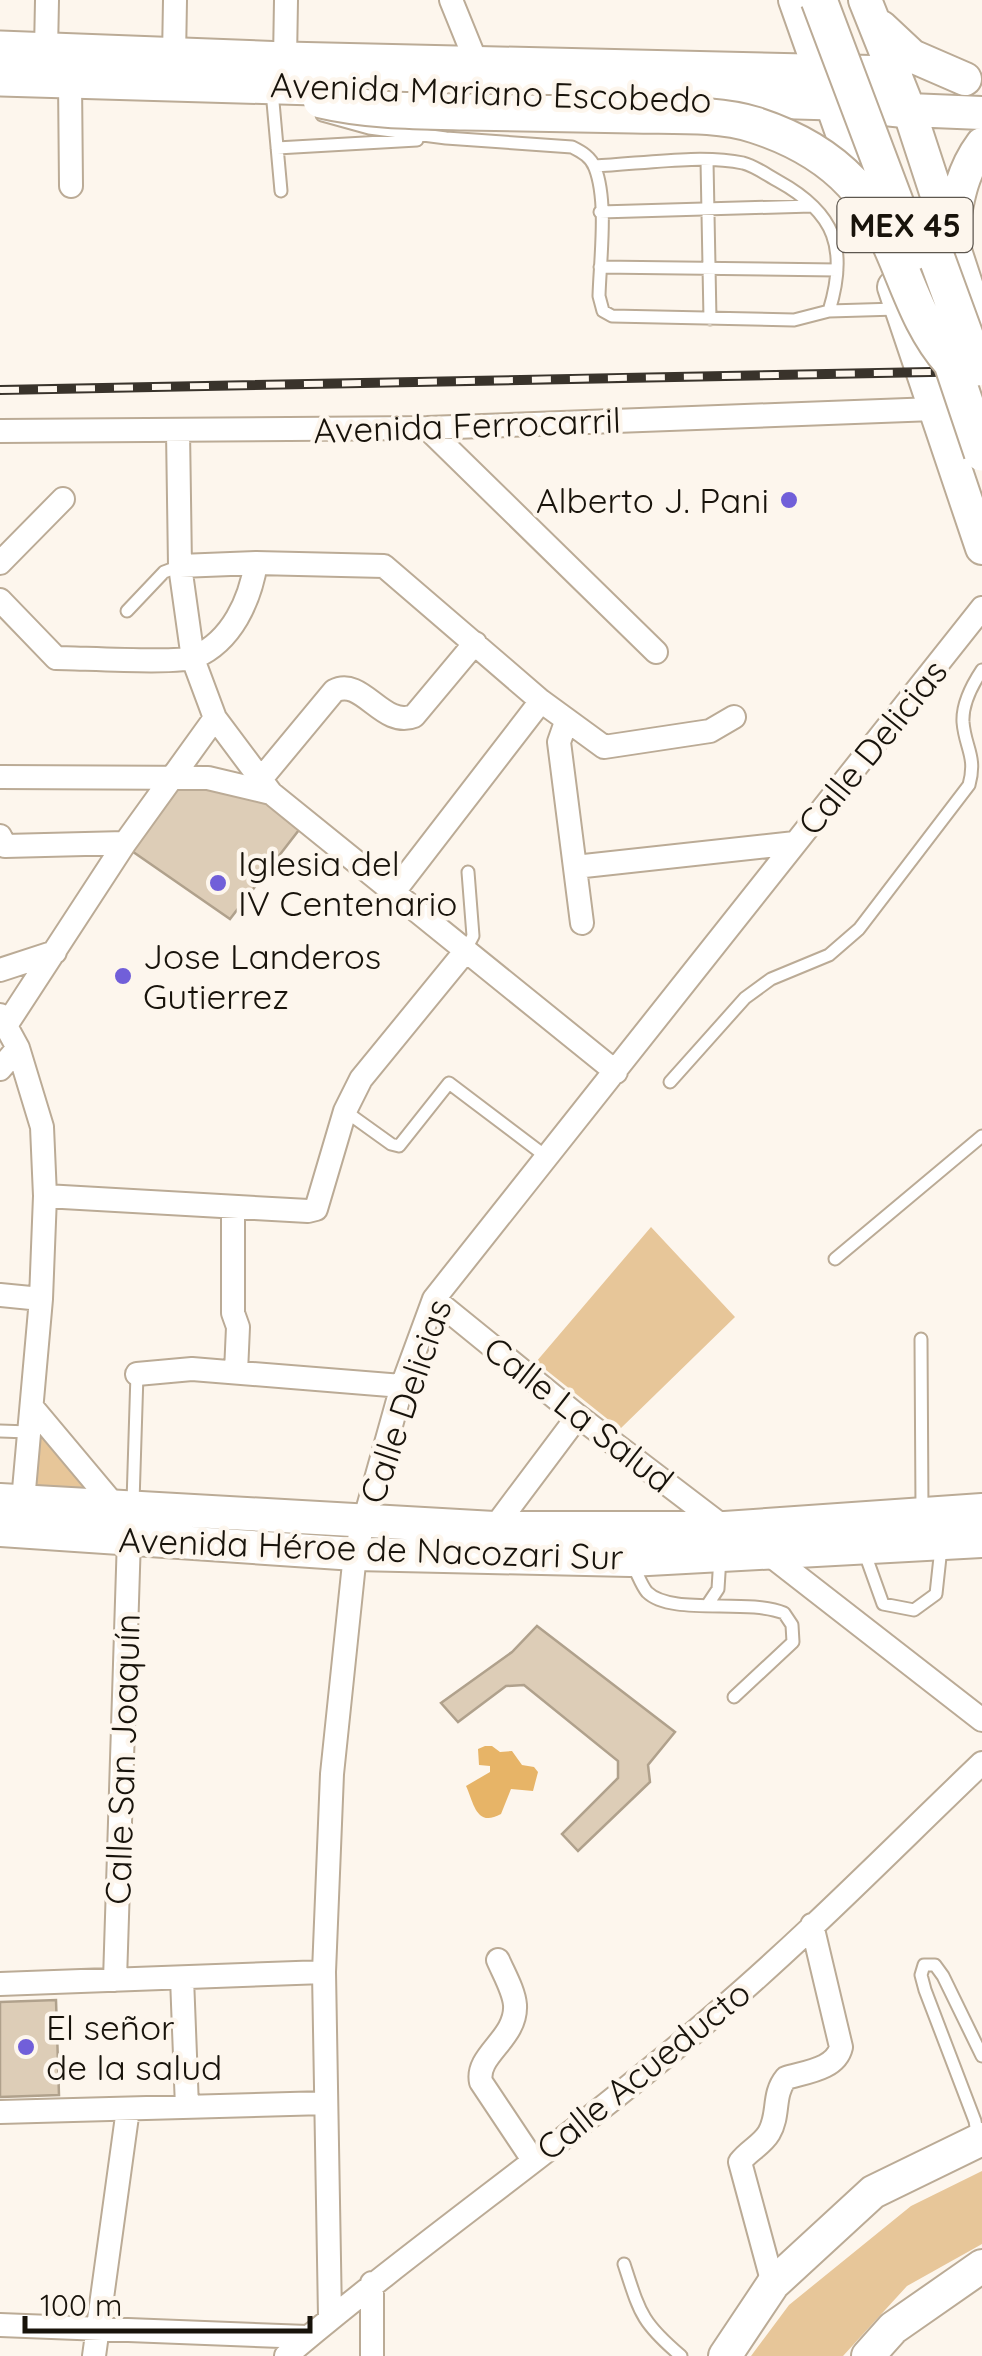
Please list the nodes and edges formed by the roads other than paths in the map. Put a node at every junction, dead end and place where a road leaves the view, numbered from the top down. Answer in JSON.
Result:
{"nodes":[{"id":1,"x":47,"y":0,"type":"edge"},
{"id":2,"x":174,"y":0,"type":"edge"},
{"id":3,"x":286,"y":0,"type":"edge"},
{"id":4,"x":451,"y":0,"type":"edge"},
{"id":5,"x":795,"y":0,"type":"edge"},
{"id":6,"x":819,"y":0,"type":"edge"},
{"id":7,"x":860,"y":3,"type":"edge"},
{"id":8,"x":0,"y":50,"type":"edge"},
{"id":9,"x":46,"y":51,"type":"junction"},
{"id":10,"x":152,"y":64,"type":"junction"},
{"id":11,"x":476,"y":64,"type":"junction"},
{"id":12,"x":894,"y":74,"type":"junction"},
{"id":13,"x":0,"y":78,"type":"edge"},
{"id":14,"x":974,"y":79,"type":"edge"},
{"id":15,"x":70,"y":81,"type":"junction"},
{"id":16,"x":294,"y":88,"type":"junction"},
{"id":17,"x":827,"y":88,"type":"junction"},
{"id":18,"x":732,"y":100,"type":"junction"},
{"id":19,"x":909,"y":110,"type":"junction"},
{"id":20,"x":982,"y":112,"type":"edge"},
{"id":21,"x":446,"y":138,"type":"junction"},
{"id":22,"x":982,"y":144,"type":"edge"},
{"id":23,"x":277,"y":148,"type":"junction"},
{"id":24,"x":708,"y":161,"type":"junction"},
{"id":25,"x":854,"y":164,"type":"junction"},
{"id":26,"x":594,"y":166,"type":"junction"},
{"id":27,"x":71,"y":186,"type":"dead end"},
{"id":28,"x":281,"y":191,"type":"dead end"},
{"id":29,"x":812,"y":206,"type":"junction"},
{"id":30,"x":708,"y":211,"type":"junction"},
{"id":31,"x":600,"y":212,"type":"junction"},
{"id":32,"x":955,"y":255,"type":"junction"},
{"id":33,"x":600,"y":266,"type":"junction"},
{"id":34,"x":709,"y":266,"type":"junction"},
{"id":35,"x":837,"y":270,"type":"junction"},
{"id":36,"x":899,"y":300,"type":"junction"},
{"id":37,"x":829,"y":311,"type":"junction"},
{"id":38,"x":710,"y":319,"type":"junction"},
{"id":39,"x":981,"y":328,"type":"edge"},
{"id":40,"x":914,"y":348,"type":"junction"},
{"id":41,"x":951,"y":362,"type":"junction"},
{"id":42,"x":982,"y":384,"type":"edge"},
{"id":43,"x":934,"y":409,"type":"junction"},
{"id":44,"x":427,"y":428,"type":"junction"},
{"id":45,"x":0,"y":431,"type":"edge"},
{"id":46,"x":178,"y":431,"type":"junction"},
{"id":47,"x":982,"y":453,"type":"edge"},
{"id":48,"x":975,"y":496,"type":"edge"},
{"id":49,"x":63,"y":499,"type":"dead end"},
{"id":50,"x":982,"y":548,"type":"edge"},
{"id":51,"x":2,"y":558,"type":"edge"},
{"id":52,"x":256,"y":563,"type":"junction"},
{"id":53,"x":180,"y":566,"type":"junction"},
{"id":54,"x":0,"y":600,"type":"edge"},
{"id":55,"x":982,"y":608,"type":"edge"},
{"id":56,"x":128,"y":611,"type":"dead end"},
{"id":57,"x":475,"y":643,"type":"junction"},
{"id":58,"x":656,"y":652,"type":"dead end"},
{"id":59,"x":193,"y":659,"type":"junction"},
{"id":60,"x":982,"y":670,"type":"edge"},
{"id":61,"x":540,"y":701,"type":"junction"},
{"id":62,"x":734,"y":716,"type":"dead end"},
{"id":63,"x":215,"y":718,"type":"junction"},
{"id":64,"x":566,"y":722,"type":"junction"},
{"id":65,"x":0,"y":777,"type":"edge"},
{"id":66,"x":171,"y":779,"type":"junction"},
{"id":67,"x":266,"y":786,"type":"junction"},
{"id":68,"x":2,"y":841,"type":"edge"},
{"id":69,"x":125,"y":843,"type":"junction"},
{"id":70,"x":795,"y":843,"type":"junction"},
{"id":71,"x":575,"y":867,"type":"junction"},
{"id":72,"x":468,"y":872,"type":"dead end"},
{"id":73,"x":393,"y":893,"type":"junction"},
{"id":74,"x":582,"y":923,"type":"dead end"},
{"id":75,"x":55,"y":952,"type":"junction"},
{"id":76,"x":464,"y":953,"type":"junction"},
{"id":77,"x":0,"y":970,"type":"edge"},
{"id":78,"x":4,"y":1019,"type":"edge"},
{"id":79,"x":18,"y":1048,"type":"junction"},
{"id":80,"x":0,"y":1069,"type":"edge"},
{"id":81,"x":616,"y":1072,"type":"junction"},
{"id":82,"x":670,"y":1082,"type":"dead end"},
{"id":83,"x":345,"y":1112,"type":"junction"},
{"id":84,"x":982,"y":1136,"type":"edge"},
{"id":85,"x":548,"y":1158,"type":"junction"},
{"id":86,"x":46,"y":1196,"type":"junction"},
{"id":87,"x":233,"y":1209,"type":"junction"},
{"id":88,"x":836,"y":1259,"type":"dead end"},
{"id":89,"x":0,"y":1295,"type":"edge"},
{"id":90,"x":41,"y":1299,"type":"junction"},
{"id":91,"x":434,"y":1299,"type":"junction"},
{"id":92,"x":921,"y":1339,"type":"dead end"},
{"id":93,"x":236,"y":1372,"type":"junction"},
{"id":94,"x":137,"y":1374,"type":"joint"},
{"id":95,"x":402,"y":1386,"type":"junction"},
{"id":96,"x":32,"y":1407,"type":"junction"},
{"id":97,"x":578,"y":1416,"type":"junction"},
{"id":98,"x":0,"y":1431,"type":"edge"},
{"id":99,"x":29,"y":1432,"type":"junction"},
{"id":100,"x":11,"y":1501,"type":"edge"},
{"id":101,"x":982,"y":1510,"type":"edge"},
{"id":102,"x":922,"y":1515,"type":"junction"},
{"id":103,"x":125,"y":1517,"type":"junction"},
{"id":104,"x":494,"y":1528,"type":"junction"},
{"id":105,"x":0,"y":1530,"type":"edge"},
{"id":106,"x":359,"y":1539,"type":"junction"},
{"id":107,"x":982,"y":1540,"type":"edge"},
{"id":108,"x":722,"y":1542,"type":"junction"},
{"id":109,"x":942,"y":1542,"type":"junction"},
{"id":110,"x":862,"y":1547,"type":"junction"},
{"id":111,"x":766,"y":1552,"type":"junction"},
{"id":112,"x":630,"y":1560,"type":"junction"},
{"id":113,"x":708,"y":1604,"type":"junction"},
{"id":114,"x":734,"y":1696,"type":"dead end"},
{"id":115,"x":982,"y":1720,"type":"edge"},
{"id":116,"x":982,"y":1762,"type":"edge"},
{"id":117,"x":812,"y":1925,"type":"junction"},
{"id":118,"x":498,"y":1960,"type":"dead end"},
{"id":119,"x":324,"y":1972,"type":"junction"},
{"id":120,"x":182,"y":1978,"type":"junction"},
{"id":121,"x":115,"y":1980,"type":"junction"},
{"id":122,"x":0,"y":1984,"type":"edge"},
{"id":123,"x":982,"y":2056,"type":"edge"},
{"id":124,"x":326,"y":2103,"type":"junction"},
{"id":125,"x":187,"y":2107,"type":"junction"},
{"id":126,"x":128,"y":2109,"type":"junction"},
{"id":127,"x":0,"y":2112,"type":"edge"},
{"id":128,"x":980,"y":2140,"type":"edge"},
{"id":129,"x":533,"y":2160,"type":"junction"},
{"id":130,"x":624,"y":2264,"type":"dead end"},
{"id":131,"x":982,"y":2266,"type":"edge"},
{"id":132,"x":372,"y":2283,"type":"junction"},
{"id":133,"x":773,"y":2284,"type":"junction"},
{"id":134,"x":330,"y":2318,"type":"junction"},
{"id":135,"x":0,"y":2325,"type":"edge"},
{"id":136,"x":98,"y":2329,"type":"junction"},
{"id":137,"x":308,"y":2337,"type":"junction"},
{"id":138,"x":94,"y":2356,"type":"edge"},
{"id":139,"x":286,"y":2356,"type":"edge"},
{"id":140,"x":372,"y":2356,"type":"edge"},
{"id":141,"x":681,"y":2356,"type":"edge"},
{"id":142,"x":725,"y":2356,"type":"edge"},
{"id":143,"x":868,"y":2356,"type":"edge"}],
"edges":[{"from":1,"to":9,"type":"street"},
{"from":2,"to":10,"type":"street"},
{"from":3,"to":16,"type":"street"},
{"from":4,"to":11,"type":"street"},
{"from":5,"to":17,"type":"main road"},
{"from":6,"to":41,"type":"main road","number":"MEX 45","bridge":true},
{"from":7,"to":12,"type":"main road"},
{"from":7,"to":14,"type":"main road"},
{"from":7,"to":42,"type":"main road","number":"MEX 45","bridge":true},
{"from":8,"to":9,"type":"main road","name":"Avenida Mariano Escobedo"},
{"from":9,"to":10,"type":"main road","name":"Avenida Mariano Escobedo"},
{"from":10,"to":15,"type":"main road","name":"Avenida Mariano Escobedo"},
{"from":10,"to":16,"type":"main road","name":"Avenida Mariano Escobedo"},
{"from":11,"to":16,"type":"main road","name":"Avenida Mariano Escobedo"},
{"from":11,"to":17,"type":"main road","name":"Avenida Mariano Escobedo"},
{"from":12,"to":14,"type":"main road","name":"Avenida Mariano Escobedo"},
{"from":12,"to":17,"type":"main road","name":"Avenida Mariano Escobedo"},
{"from":12,"to":19,"type":"main road"},
{"from":13,"to":15,"type":"main road","name":"Avenida Mariano Escobedo"},
{"from":15,"to":27,"type":"street"},
{"from":16,"to":18,"type":"main road","name":"Avenida Mariano Escobedo"},
{"from":16,"to":21,"type":"lane"},
{"from":16,"to":23,"type":"lane"},
{"from":16,"to":41,"type":"main road","bridge":true},
{"from":17,"to":18,"type":"main road","name":"Avenida Mariano Escobedo"},
{"from":17,"to":19,"type":"main road","name":"Avenida Mariano Escobedo"},
{"from":17,"to":25,"type":"main road"},
{"from":18,"to":25,"type":"main road"},
{"from":19,"to":20,"type":"main road","name":"Avenida Mariano Escobedo"},
{"from":19,"to":32,"type":"main road"},
{"from":21,"to":23,"type":"lane"},
{"from":21,"to":26,"type":"lane"},
{"from":22,"to":32,"type":"main road"},
{"from":23,"to":28,"type":"lane"},
{"from":24,"to":26,"type":"lane"},
{"from":24,"to":29,"type":"lane"},
{"from":24,"to":30,"type":"lane"},
{"from":25,"to":36,"type":"main road"},
{"from":26,"to":31,"type":"lane"},
{"from":29,"to":30,"type":"lane"},
{"from":29,"to":35,"type":"lane"},
{"from":30,"to":31,"type":"lane"},
{"from":30,"to":34,"type":"lane"},
{"from":31,"to":33,"type":"lane"},
{"from":32,"to":36,"type":"main road"},
{"from":32,"to":39,"type":"main road"},
{"from":33,"to":34,"type":"lane"},
{"from":33,"to":38,"type":"lane"},
{"from":34,"to":35,"type":"lane"},
{"from":34,"to":38,"type":"lane"},
{"from":35,"to":37,"type":"lane"},
{"from":36,"to":37,"type":"lane"},
{"from":36,"to":40,"type":"main road"},
{"from":37,"to":38,"type":"lane"},
{"from":39,"to":40,"type":"main road"},
{"from":40,"to":43,"type":"main road"},
{"from":41,"to":47,"type":"main road","number":"MEX 45","bridge":true},
{"from":43,"to":44,"type":"street","name":"Avenida Ferrocarril"},
{"from":43,"to":48,"type":"main road"},
{"from":44,"to":46,"type":"street","name":"Avenida Ferrocarril"},
{"from":44,"to":58,"type":"street"},
{"from":45,"to":46,"type":"street","name":"Avenida Ferrocarril"},
{"from":46,"to":53,"type":"street"},
{"from":48,"to":50,"type":"main road"},
{"from":49,"to":51,"type":"street"},
{"from":52,"to":53,"type":"street"},
{"from":52,"to":57,"type":"street"},
{"from":52,"to":59,"type":"street"},
{"from":53,"to":56,"type":"lane"},
{"from":53,"to":59,"type":"street"},
{"from":54,"to":59,"type":"street"},
{"from":55,"to":70,"type":"street","name":"Calle Delicias"},
{"from":57,"to":61,"type":"street"},
{"from":57,"to":67,"type":"street"},
{"from":59,"to":63,"type":"street"},
{"from":60,"to":82,"type":"lane"},
{"from":61,"to":64,"type":"street"},
{"from":61,"to":73,"type":"street"},
{"from":62,"to":64,"type":"street"},
{"from":63,"to":66,"type":"street"},
{"from":63,"to":67,"type":"street"},
{"from":64,"to":71,"type":"street"},
{"from":65,"to":66,"type":"street"},
{"from":66,"to":67,"type":"street"},
{"from":66,"to":69,"type":"street"},
{"from":67,"to":73,"type":"street"},
{"from":68,"to":69,"type":"street"},
{"from":69,"to":75,"type":"street"},
{"from":70,"to":71,"type":"street"},
{"from":70,"to":81,"type":"street","name":"Calle Delicias"},
{"from":71,"to":74,"type":"street"},
{"from":72,"to":76,"type":"lane"},
{"from":73,"to":76,"type":"street"},
{"from":75,"to":77,"type":"street"},
{"from":75,"to":78,"type":"street"},
{"from":76,"to":81,"type":"street"},
{"from":76,"to":83,"type":"street"},
{"from":78,"to":79,"type":"street"},
{"from":79,"to":80,"type":"street"},
{"from":79,"to":86,"type":"street"},
{"from":81,"to":85,"type":"street","name":"Calle Delicias"},
{"from":83,"to":85,"type":"lane"},
{"from":83,"to":87,"type":"street"},
{"from":84,"to":88,"type":"lane"},
{"from":85,"to":91,"type":"street","name":"Calle Delicias"},
{"from":86,"to":87,"type":"street"},
{"from":86,"to":90,"type":"street"},
{"from":87,"to":93,"type":"street"},
{"from":89,"to":90,"type":"street"},
{"from":90,"to":96,"type":"street"},
{"from":91,"to":95,"type":"street","name":"Calle Delicias"},
{"from":91,"to":97,"type":"street","name":"Calle La Salud"},
{"from":92,"to":102,"type":"lane"},
{"from":93,"to":94,"type":"street"},
{"from":93,"to":95,"type":"street"},
{"from":94,"to":103,"type":"lane"},
{"from":95,"to":106,"type":"street","name":"Calle Delicias"},
{"from":96,"to":99,"type":"street"},
{"from":96,"to":103,"type":"street"},
{"from":97,"to":104,"type":"street"},
{"from":97,"to":108,"type":"street","name":"Calle La Salud"},
{"from":98,"to":99,"type":"lane"},
{"from":99,"to":100,"type":"street"},
{"from":100,"to":103,"type":"main road","name":"Avenida Héroe de Nacozari Sur"},
{"from":101,"to":102,"type":"main road","name":"Avenida Héroe de Nacozari Sur"},
{"from":102,"to":108,"type":"main road","name":"Avenida Héroe de Nacozari Sur"},
{"from":103,"to":105,"type":"main road","name":"Avenida Héroe de Nacozari Sur"},
{"from":103,"to":106,"type":"main road","name":"Avenida Héroe de Nacozari Sur"},
{"from":103,"to":121,"type":"street","name":"Calle San Joaquín"},
{"from":104,"to":106,"type":"main road","name":"Avenida Héroe de Nacozari Sur"},
{"from":104,"to":108,"type":"main road","name":"Avenida Héroe de Nacozari Sur"},
{"from":106,"to":112,"type":"main road","name":"Avenida Héroe de Nacozari Sur"},
{"from":106,"to":119,"type":"street","name":"Calle Delicias"},
{"from":107,"to":109,"type":"main road","name":"Avenida Héroe de Nacozari Sur"},
{"from":108,"to":111,"type":"main road","name":"Avenida Héroe de Nacozari Sur"},
{"from":108,"to":112,"type":"main road","name":"Avenida Héroe de Nacozari Sur"},
{"from":108,"to":113,"type":"lane"},
{"from":109,"to":110,"type":"main road","name":"Avenida Héroe de Nacozari Sur"},
{"from":109,"to":110,"type":"lane"},
{"from":110,"to":111,"type":"main road","name":"Avenida Héroe de Nacozari Sur"},
{"from":111,"to":115,"type":"street"},
{"from":112,"to":113,"type":"lane"},
{"from":113,"to":114,"type":"lane"},
{"from":116,"to":117,"type":"street","name":"Calle Acueducto"},
{"from":117,"to":129,"type":"street","name":"Calle Acueducto"},
{"from":117,"to":133,"type":"street"},
{"from":118,"to":129,"type":"street"},
{"from":119,"to":120,"type":"street"},
{"from":119,"to":124,"type":"street","name":"Calle Delicias"},
{"from":120,"to":121,"type":"street"},
{"from":120,"to":125,"type":"street"},
{"from":121,"to":122,"type":"street"},
{"from":123,"to":128,"type":"lane"},
{"from":124,"to":125,"type":"street"},
{"from":124,"to":134,"type":"street","name":"Calle Delicias"},
{"from":125,"to":126,"type":"street"},
{"from":126,"to":127,"type":"street"},
{"from":126,"to":136,"type":"street"},
{"from":128,"to":133,"type":"main road"},
{"from":129,"to":132,"type":"street","name":"Calle Acueducto"},
{"from":130,"to":141,"type":"lane"},
{"from":131,"to":143,"type":"main road"},
{"from":132,"to":134,"type":"street","name":"Calle Acueducto"},
{"from":132,"to":140,"type":"street"},
{"from":133,"to":142,"type":"main road"},
{"from":134,"to":137,"type":"street","name":"Calle Acueducto"},
{"from":135,"to":136,"type":"street"},
{"from":136,"to":137,"type":"street"},
{"from":136,"to":138,"type":"street"},
{"from":137,"to":139,"type":"street","name":"Calle Acueducto"}]}
